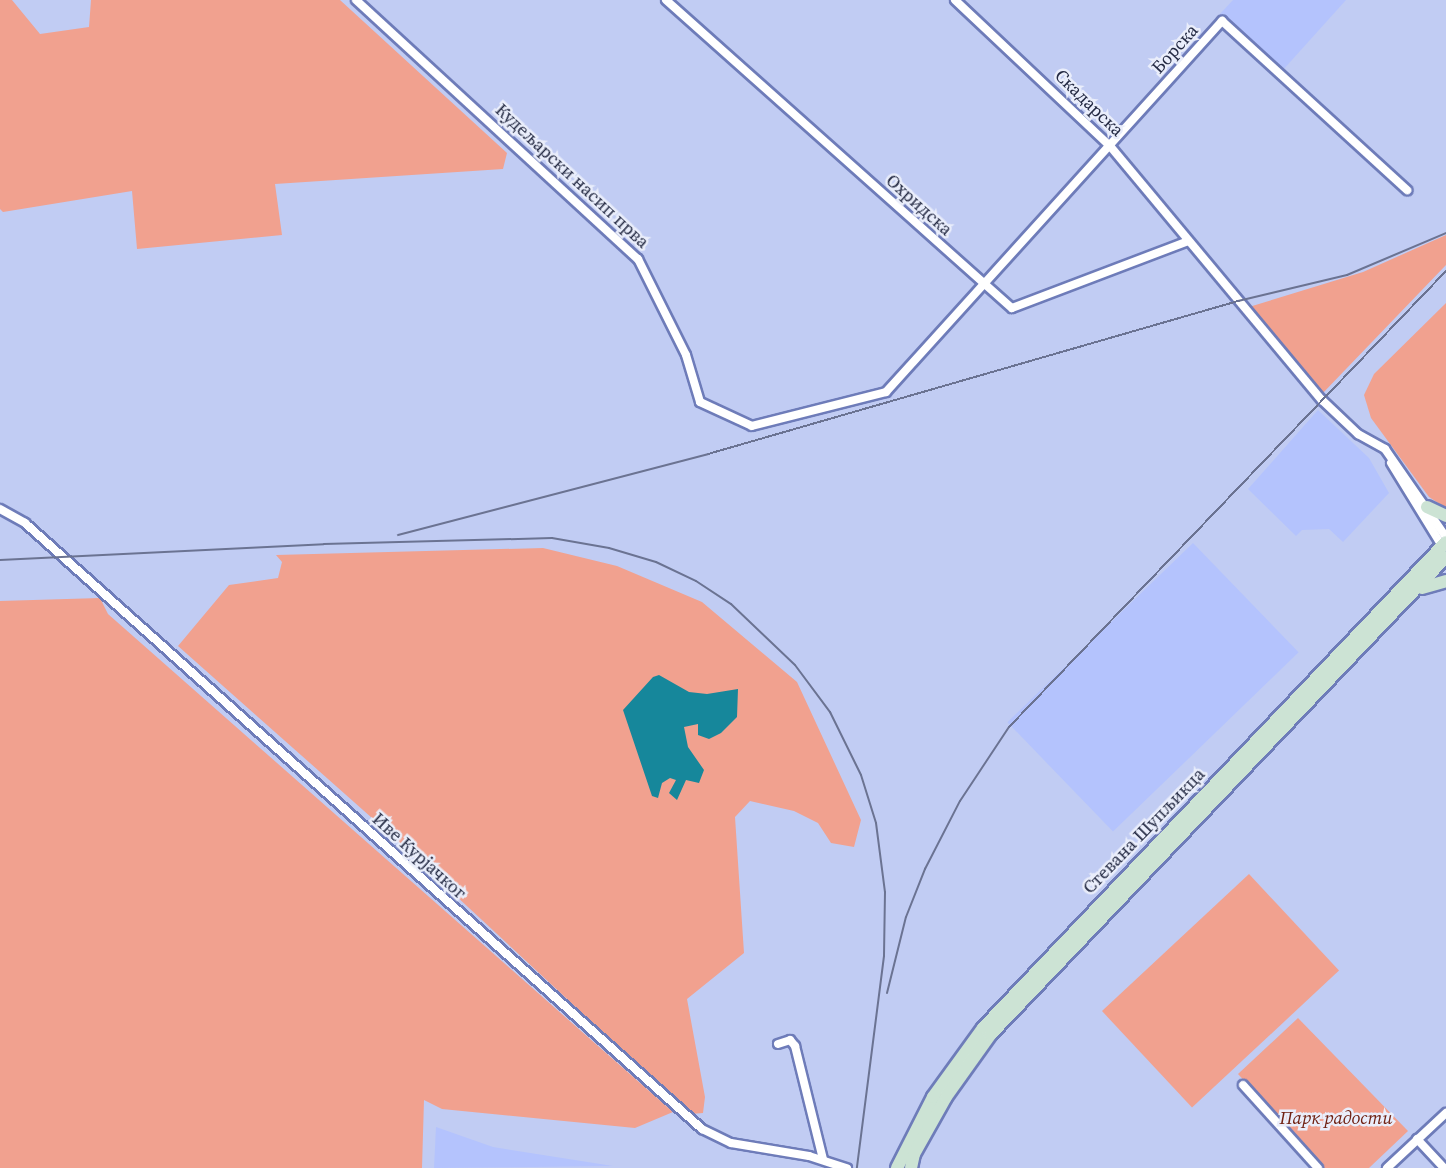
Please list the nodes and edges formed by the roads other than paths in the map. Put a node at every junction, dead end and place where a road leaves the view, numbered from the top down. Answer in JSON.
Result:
{"nodes":[{"id":1,"x":356,"y":0,"type":"edge"},
{"id":2,"x":666,"y":0,"type":"edge"},
{"id":3,"x":955,"y":0,"type":"edge"},
{"id":4,"x":1110,"y":146,"type":"junction"},
{"id":5,"x":1407,"y":190,"type":"dead end"},
{"id":6,"x":1188,"y":241,"type":"junction"},
{"id":7,"x":984,"y":285,"type":"junction"},
{"id":8,"x":1385,"y":449,"type":"junction"},
{"id":9,"x":1427,"y":507,"type":"junction"},
{"id":10,"x":0,"y":509,"type":"edge"},
{"id":11,"x":1446,"y":516,"type":"edge"},
{"id":12,"x":1445,"y":547,"type":"edge"},
{"id":13,"x":1446,"y":580,"type":"edge"},
{"id":14,"x":1410,"y":595,"type":"junction"},
{"id":15,"x":778,"y":1044,"type":"dead end"},
{"id":16,"x":1243,"y":1085,"type":"dead end"},
{"id":17,"x":1446,"y":1113,"type":"edge"},
{"id":18,"x":1417,"y":1139,"type":"junction"},
{"id":19,"x":823,"y":1159,"type":"junction"},
{"id":20,"x":847,"y":1168,"type":"edge"},
{"id":21,"x":897,"y":1168,"type":"edge"},
{"id":22,"x":911,"y":1168,"type":"edge"},
{"id":23,"x":1318,"y":1168,"type":"edge"},
{"id":24,"x":1386,"y":1168,"type":"edge"},
{"id":25,"x":1443,"y":1168,"type":"edge"}],
"edges":[{"from":1,"to":7,"type":"street","name":"Кудељарски насип прва"},
{"from":2,"to":7,"type":"street","name":"Охридска"},
{"from":3,"to":4,"type":"street","name":"Скадарска"},
{"from":4,"to":5,"type":"street","name":"Борска"},
{"from":4,"to":6,"type":"street","name":"Скадарска"},
{"from":4,"to":7,"type":"street","name":"Борска"},
{"from":6,"to":7,"type":"street","name":"Охридска"},
{"from":6,"to":8,"type":"street","name":"Скадарска"},
{"from":8,"to":9,"type":"street"},
{"from":8,"to":12,"type":"street"},
{"from":9,"to":11,"type":"main road"},
{"from":9,"to":12,"type":"street"},
{"from":10,"to":19,"type":"street","name":"Иве Курјачког"},
{"from":12,"to":14,"type":"main road","name":"Стевана Шупљикца"},
{"from":12,"to":21,"type":"main road","name":"Стевана Шупљикца"},
{"from":13,"to":14,"type":"main road"},
{"from":14,"to":22,"type":"main road","name":"Стевана Шупљикца"},
{"from":15,"to":19,"type":"street"},
{"from":16,"to":23,"type":"street"},
{"from":17,"to":18,"type":"street"},
{"from":18,"to":24,"type":"street"},
{"from":18,"to":25,"type":"street"},
{"from":19,"to":20,"type":"street","name":"Иве Курјачког"}]}
